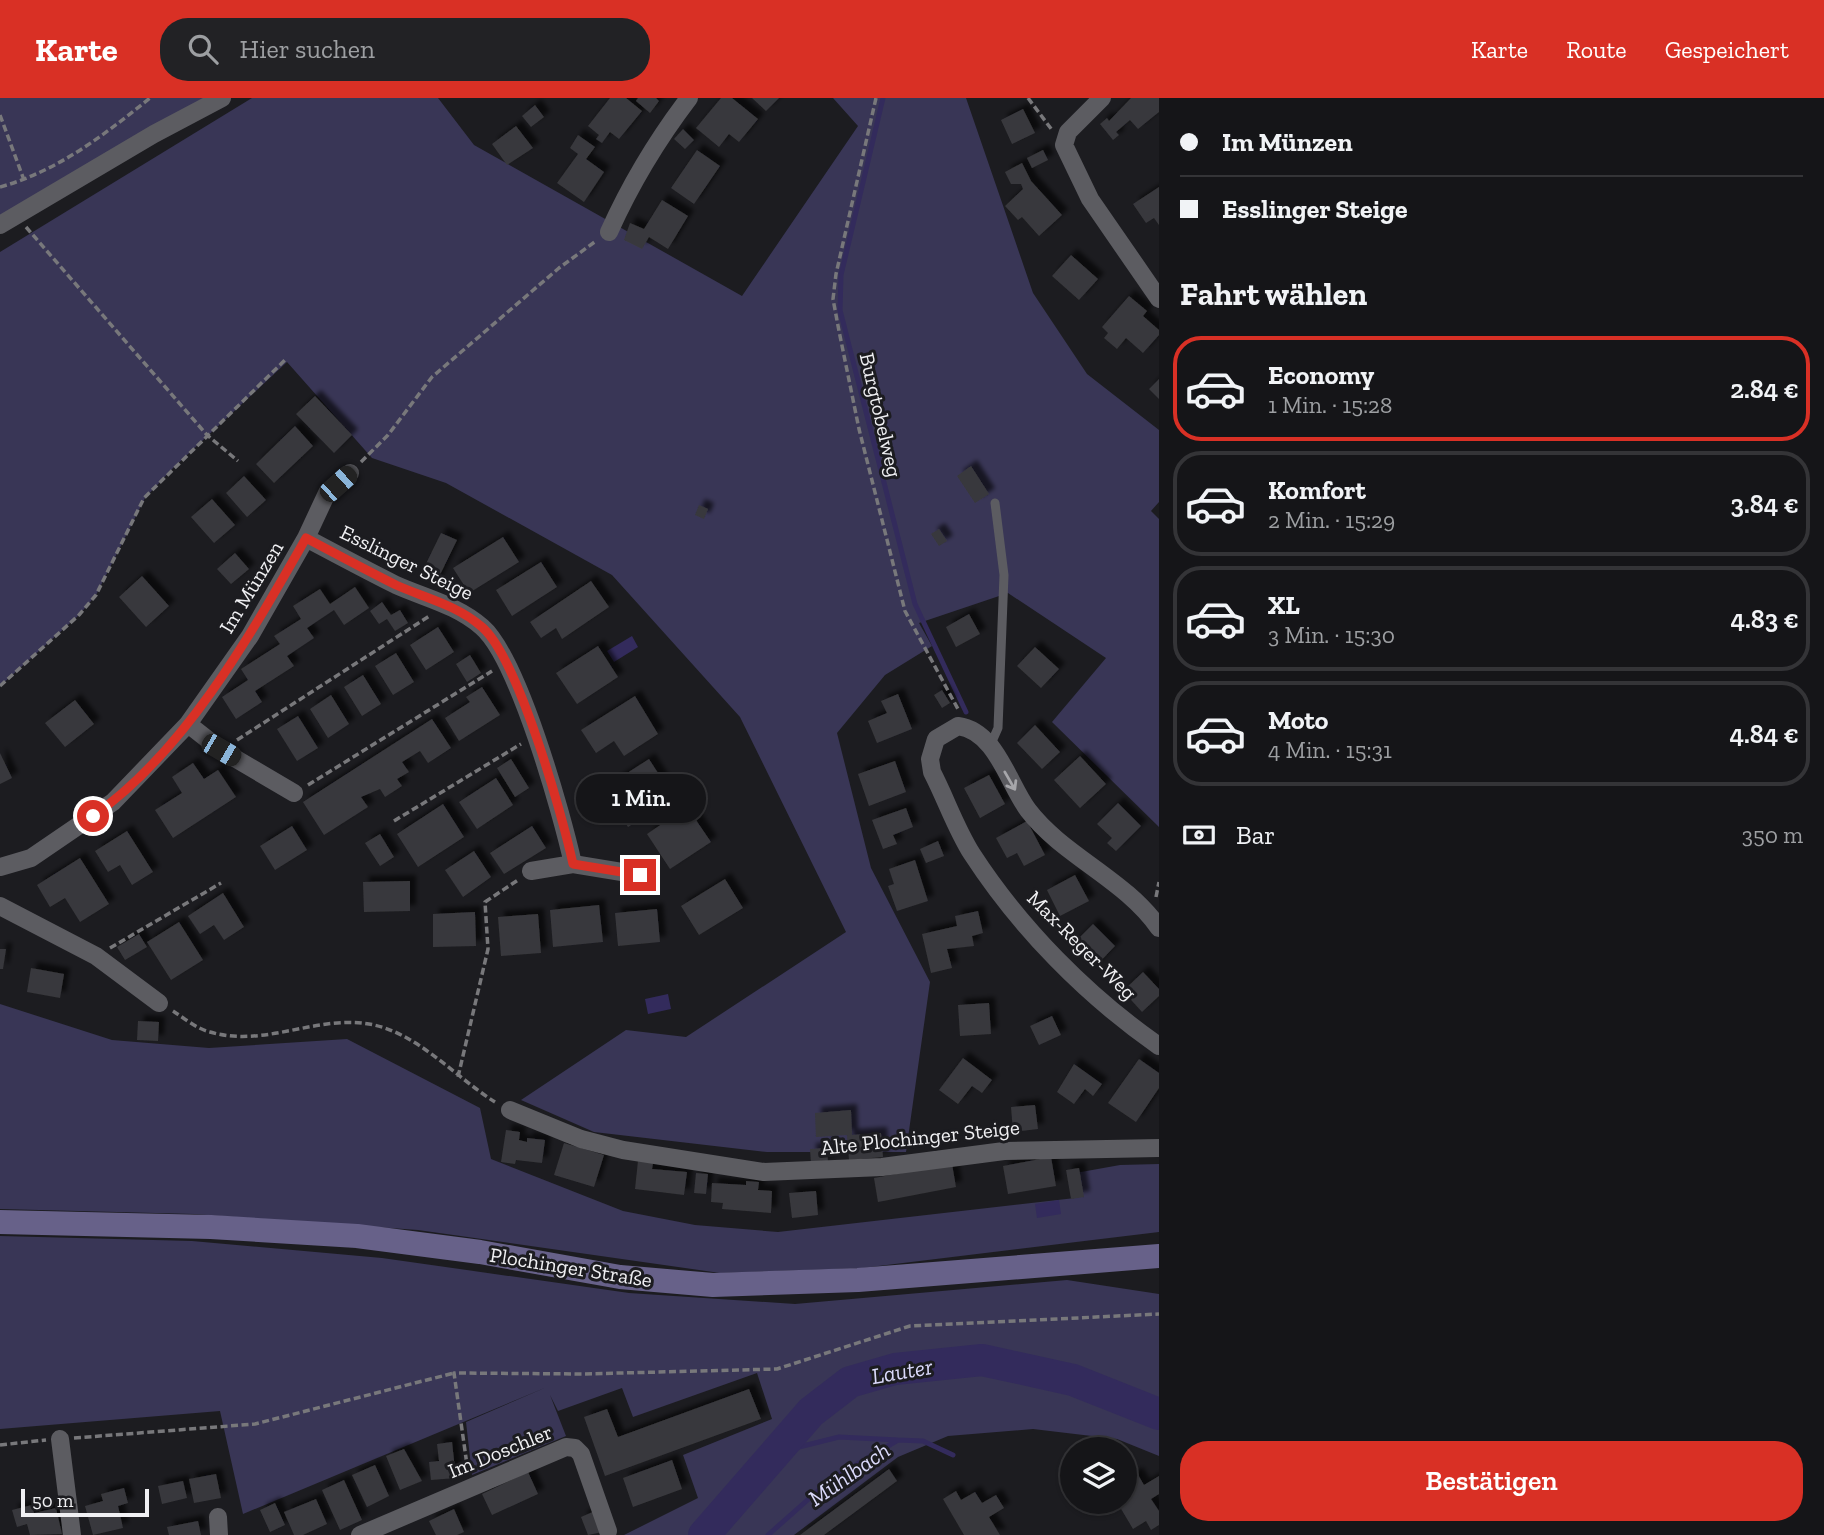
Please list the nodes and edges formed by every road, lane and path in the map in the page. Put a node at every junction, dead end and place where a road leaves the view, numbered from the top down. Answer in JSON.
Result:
{"nodes":[{"id":1,"x":150,"y":98,"type":"edge"},
{"id":2,"x":222,"y":98,"type":"edge"},
{"id":3,"x":689,"y":98,"type":"edge"},
{"id":4,"x":876,"y":98,"type":"edge"},
{"id":5,"x":1028,"y":98,"type":"edge"},
{"id":6,"x":1102,"y":98,"type":"edge"},
{"id":7,"x":0,"y":115,"type":"edge"},
{"id":8,"x":1064,"y":145,"type":"junction"},
{"id":9,"x":24,"y":180,"type":"junction"},
{"id":10,"x":0,"y":187,"type":"edge"},
{"id":11,"x":8,"y":220,"type":"edge"},
{"id":12,"x":609,"y":232,"type":"joint"},
{"id":13,"x":1159,"y":299,"type":"edge"},
{"id":14,"x":285,"y":360,"type":"dead end"},
{"id":15,"x":207,"y":436,"type":"junction"},
{"id":16,"x":238,"y":461,"type":"dead end"},
{"id":17,"x":349,"y":473,"type":"joint"},
{"id":18,"x":995,"y":503,"type":"dead end"},
{"id":19,"x":306,"y":538,"type":"junction"},
{"id":20,"x":448,"y":605,"type":"junction"},
{"id":21,"x":506,"y":662,"type":"junction"},
{"id":22,"x":0,"y":686,"type":"edge"},
{"id":23,"x":188,"y":724,"type":"junction"},
{"id":24,"x":964,"y":727,"type":"junction"},
{"id":25,"x":535,"y":736,"type":"junction"},
{"id":26,"x":990,"y":746,"type":"junction"},
{"id":27,"x":221,"y":750,"type":"junction"},
{"id":28,"x":294,"y":793,"type":"joint"},
{"id":29,"x":394,"y":821,"type":"dead end"},
{"id":30,"x":573,"y":864,"type":"junction"},
{"id":31,"x":0,"y":867,"type":"edge"},
{"id":32,"x":531,"y":871,"type":"joint"},
{"id":33,"x":640,"y":875,"type":"dead end"},
{"id":34,"x":221,"y":883,"type":"dead end"},
{"id":35,"x":0,"y":906,"type":"edge"},
{"id":36,"x":1159,"y":928,"type":"edge"},
{"id":37,"x":96,"y":956,"type":"junction"},
{"id":38,"x":159,"y":1003,"type":"joint"},
{"id":39,"x":1159,"y":1046,"type":"edge"},
{"id":40,"x":458,"y":1077,"type":"junction"},
{"id":41,"x":510,"y":1110,"type":"joint"},
{"id":42,"x":1159,"y":1148,"type":"edge"},
{"id":43,"x":0,"y":1222,"type":"edge"},
{"id":44,"x":1153,"y":1260,"type":"edge"},
{"id":45,"x":1159,"y":1314,"type":"edge"},
{"id":46,"x":454,"y":1373,"type":"junction"},
{"id":47,"x":60,"y":1439,"type":"junction"},
{"id":48,"x":0,"y":1445,"type":"edge"},
{"id":49,"x":470,"y":1488,"type":"junction"},
{"id":50,"x":608,"y":1531,"type":"dead end"},
{"id":51,"x":72,"y":1535,"type":"edge"},
{"id":52,"x":360,"y":1535,"type":"edge"}],
"edges":[{"from":1,"to":9,"type":"path"},
{"from":2,"to":11,"type":"street"},
{"from":3,"to":12,"type":"street"},
{"from":4,"to":24,"type":"path","name":"Burgtobelweg"},
{"from":5,"to":8,"type":"path"},
{"from":6,"to":8,"type":"street"},
{"from":7,"to":9,"type":"path"},
{"from":8,"to":13,"type":"street"},
{"from":9,"to":10,"type":"path"},
{"from":11,"to":15,"type":"path"},
{"from":12,"to":17,"type":"path"},
{"from":14,"to":15,"type":"path"},
{"from":15,"to":16,"type":"path"},
{"from":15,"to":22,"type":"path"},
{"from":17,"to":19,"type":"street","name":"Im Münzen"},
{"from":18,"to":26,"type":"lane"},
{"from":19,"to":20,"type":"street","name":"Esslinger Steige"},
{"from":19,"to":23,"type":"street","name":"Im Münzen"},
{"from":20,"to":21,"type":"street","name":"Esslinger Steige"},
{"from":20,"to":27,"type":"path"},
{"from":21,"to":25,"type":"street","name":"Esslinger Steige"},
{"from":21,"to":28,"type":"path"},
{"from":23,"to":27,"type":"street"},
{"from":23,"to":31,"type":"street","name":"Im Münzen"},
{"from":24,"to":26,"type":"street"},
{"from":24,"to":39,"type":"street","name":"Max-Reger-Weg"},
{"from":25,"to":29,"type":"path"},
{"from":25,"to":30,"type":"street","name":"Esslinger Steige"},
{"from":26,"to":36,"type":"street","one_way":true},
{"from":27,"to":28,"type":"street"},
{"from":30,"to":32,"type":"street"},
{"from":30,"to":33,"type":"street"},
{"from":32,"to":40,"type":"path"},
{"from":34,"to":37,"type":"path"},
{"from":35,"to":37,"type":"street"},
{"from":37,"to":38,"type":"street"},
{"from":38,"to":40,"type":"path"},
{"from":40,"to":41,"type":"path"},
{"from":41,"to":42,"type":"street","name":"Alte Plochinger Steige"},
{"from":43,"to":44,"type":"main road","name":"Plochinger Straße"},
{"from":45,"to":46,"type":"path"},
{"from":46,"to":47,"type":"path"},
{"from":46,"to":49,"type":"path"},
{"from":47,"to":48,"type":"path"},
{"from":47,"to":51,"type":"street"},
{"from":49,"to":50,"type":"street","name":"Im Doschler"},
{"from":49,"to":52,"type":"street","name":"Im Doschler"}]}
